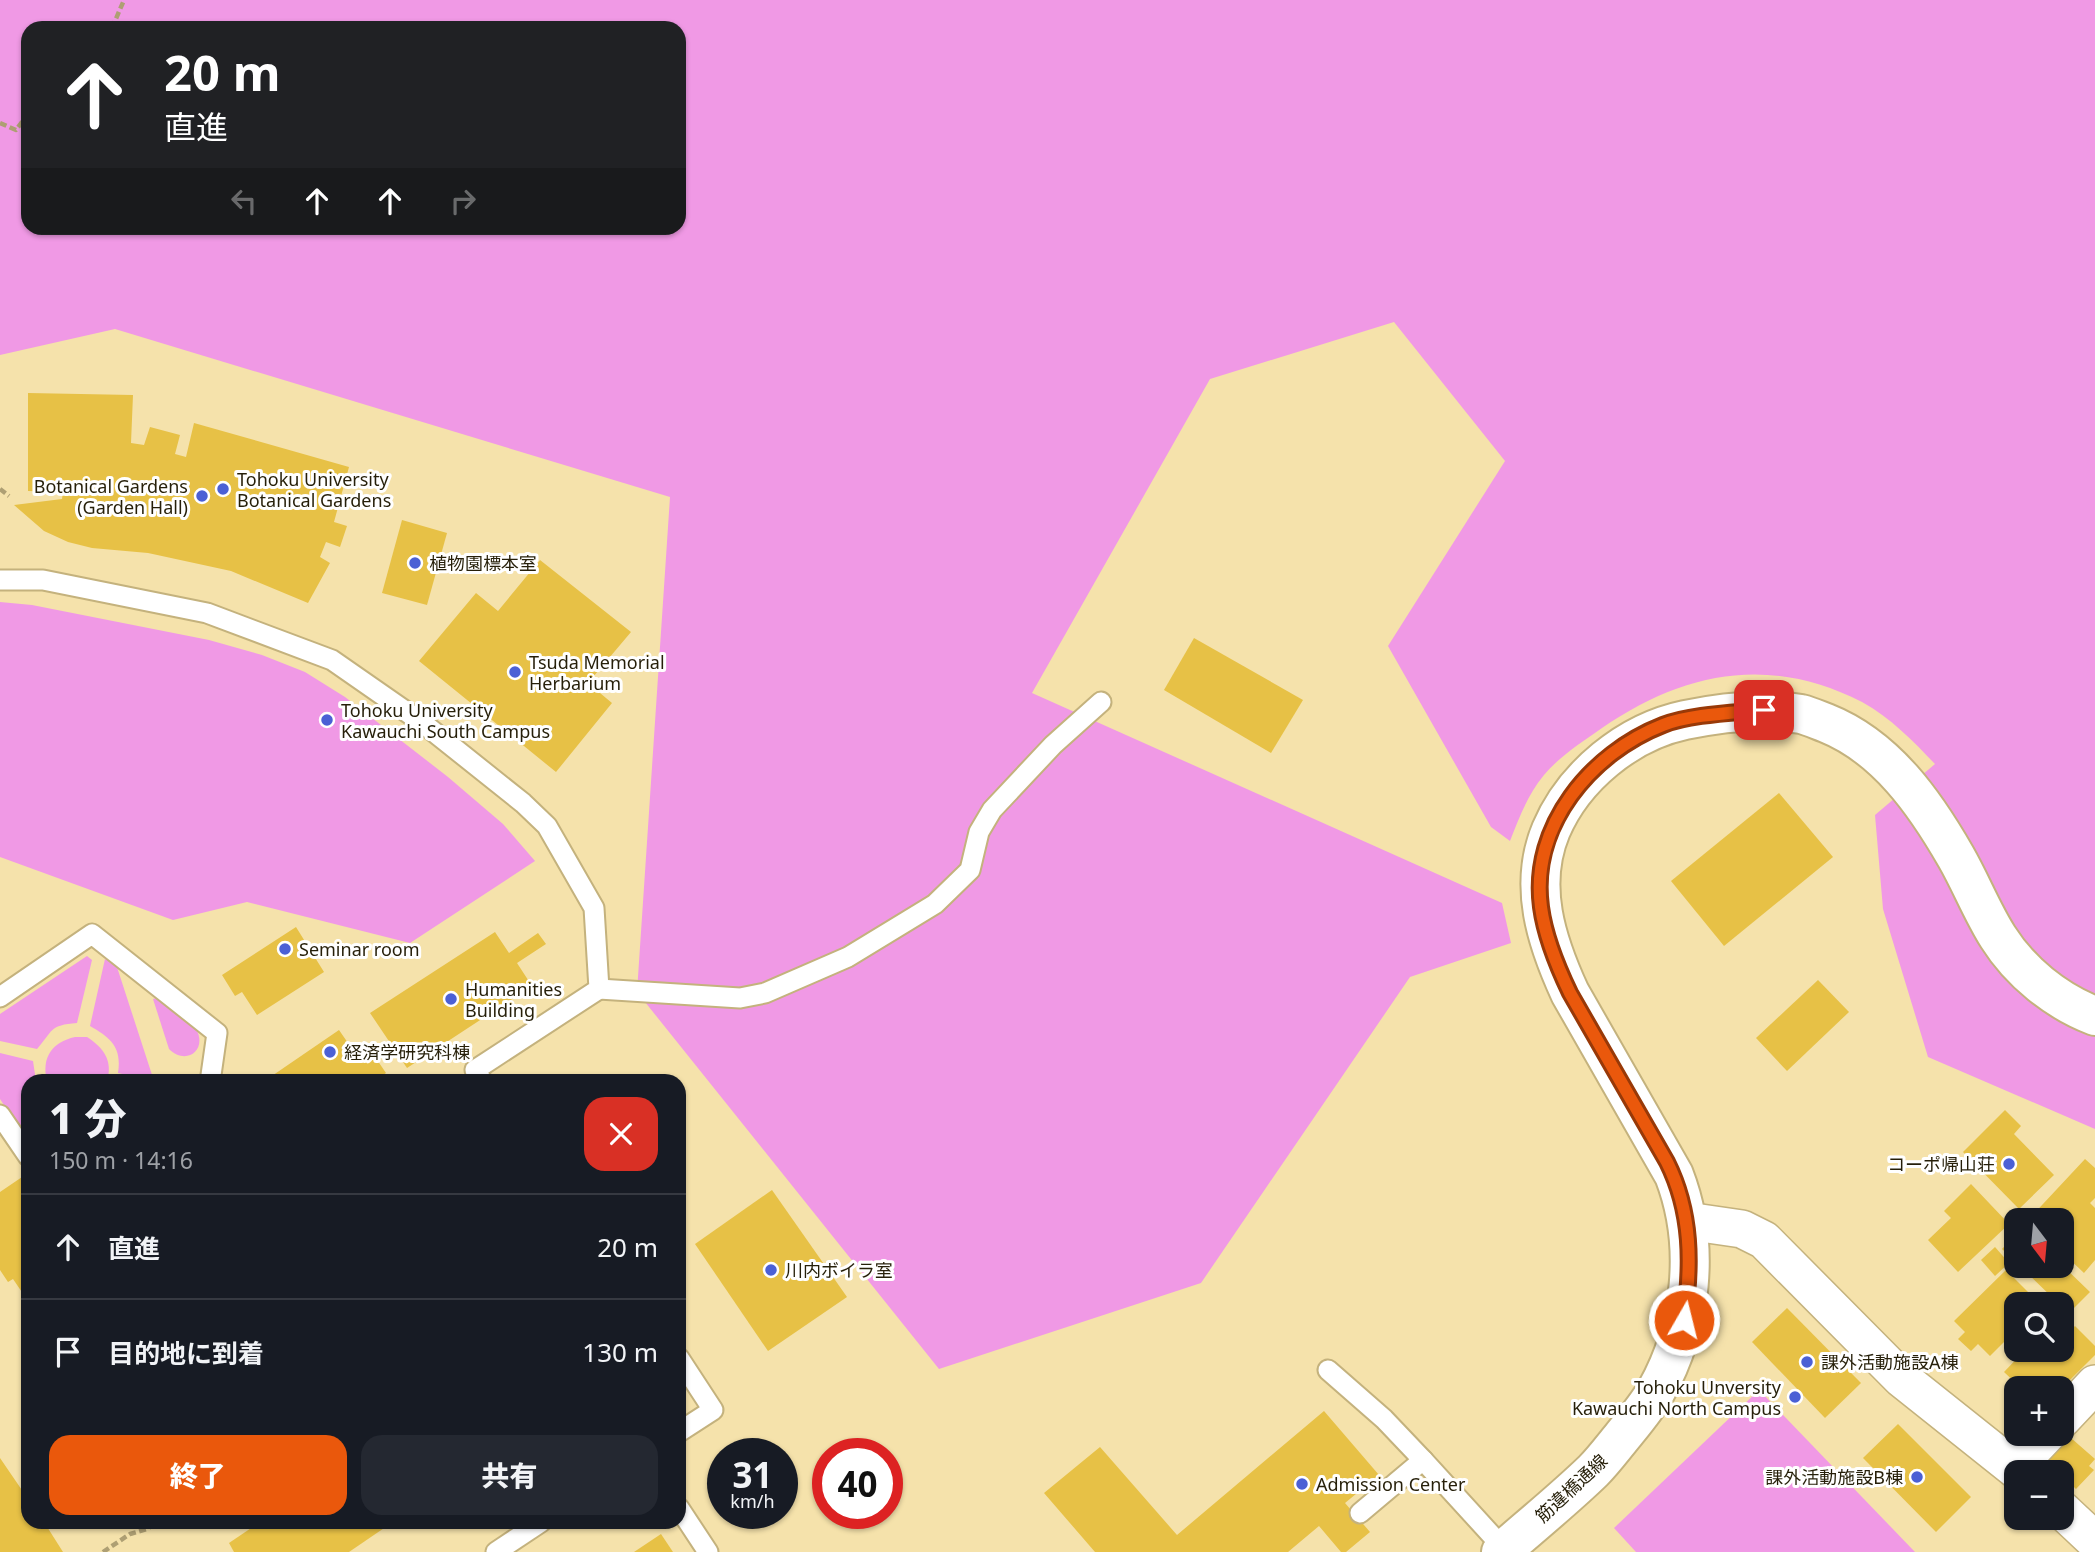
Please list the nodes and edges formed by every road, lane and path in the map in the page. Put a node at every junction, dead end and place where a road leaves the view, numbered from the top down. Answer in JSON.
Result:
{"nodes":[{"id":1,"x":124,"y":0,"type":"edge"},
{"id":2,"x":115,"y":21,"type":"edge"},
{"id":3,"x":0,"y":123,"type":"edge"},
{"id":4,"x":21,"y":123,"type":"edge"},
{"id":5,"x":0,"y":489,"type":"edge"},
{"id":6,"x":9,"y":496,"type":"dead end"},
{"id":7,"x":0,"y":580,"type":"edge"},
{"id":8,"x":1101,"y":702,"type":"dead end"},
{"id":9,"x":599,"y":989,"type":"junction"},
{"id":10,"x":0,"y":996,"type":"edge"},
{"id":11,"x":2095,"y":1016,"type":"edge"},
{"id":12,"x":211,"y":1074,"type":"edge"},
{"id":13,"x":478,"y":1074,"type":"edge"},
{"id":14,"x":0,"y":1115,"type":"edge"},
{"id":15,"x":21,"y":1146,"type":"edge"},
{"id":16,"x":1686,"y":1221,"type":"junction"},
{"id":17,"x":686,"y":1369,"type":"edge"},
{"id":18,"x":1328,"y":1370,"type":"dead end"},
{"id":19,"x":2095,"y":1384,"type":"edge"},
{"id":20,"x":2074,"y":1406,"type":"edge"},
{"id":21,"x":686,"y":1427,"type":"edge"},
{"id":22,"x":2037,"y":1446,"type":"edge"},
{"id":23,"x":1423,"y":1460,"type":"junction"},
{"id":24,"x":2004,"y":1460,"type":"edge"},
{"id":25,"x":2025,"y":1460,"type":"edge"},
{"id":26,"x":1360,"y":1513,"type":"dead end"},
{"id":27,"x":686,"y":1519,"type":"edge"},
{"id":28,"x":2074,"y":1521,"type":"edge"},
{"id":29,"x":147,"y":1529,"type":"edge"},
{"id":30,"x":530,"y":1529,"type":"edge"},
{"id":31,"x":2095,"y":1541,"type":"edge"},
{"id":32,"x":1504,"y":1551,"type":"edge"},
{"id":33,"x":103,"y":1552,"type":"edge"},
{"id":34,"x":496,"y":1552,"type":"edge"},
{"id":35,"x":708,"y":1552,"type":"edge"}],
"edges":[{"from":1,"to":2,"type":"path"},
{"from":3,"to":4,"type":"path"},
{"from":5,"to":6,"type":"path"},
{"from":7,"to":9,"type":"lane"},
{"from":8,"to":9,"type":"lane"},
{"from":9,"to":13,"type":"lane"},
{"from":10,"to":12,"type":"lane"},
{"from":11,"to":16,"type":"street","name":"筋違橋通線"},
{"from":14,"to":15,"type":"lane"},
{"from":16,"to":24,"type":"street"},
{"from":16,"to":32,"type":"street","name":"筋違橋通線"},
{"from":17,"to":21,"type":"lane"},
{"from":18,"to":23,"type":"lane"},
{"from":19,"to":20,"type":"street"},
{"from":22,"to":25,"type":"street"},
{"from":23,"to":26,"type":"lane"},
{"from":23,"to":32,"type":"lane"},
{"from":27,"to":35,"type":"lane"},
{"from":28,"to":31,"type":"street"},
{"from":29,"to":33,"type":"path"},
{"from":30,"to":34,"type":"lane"}]}
